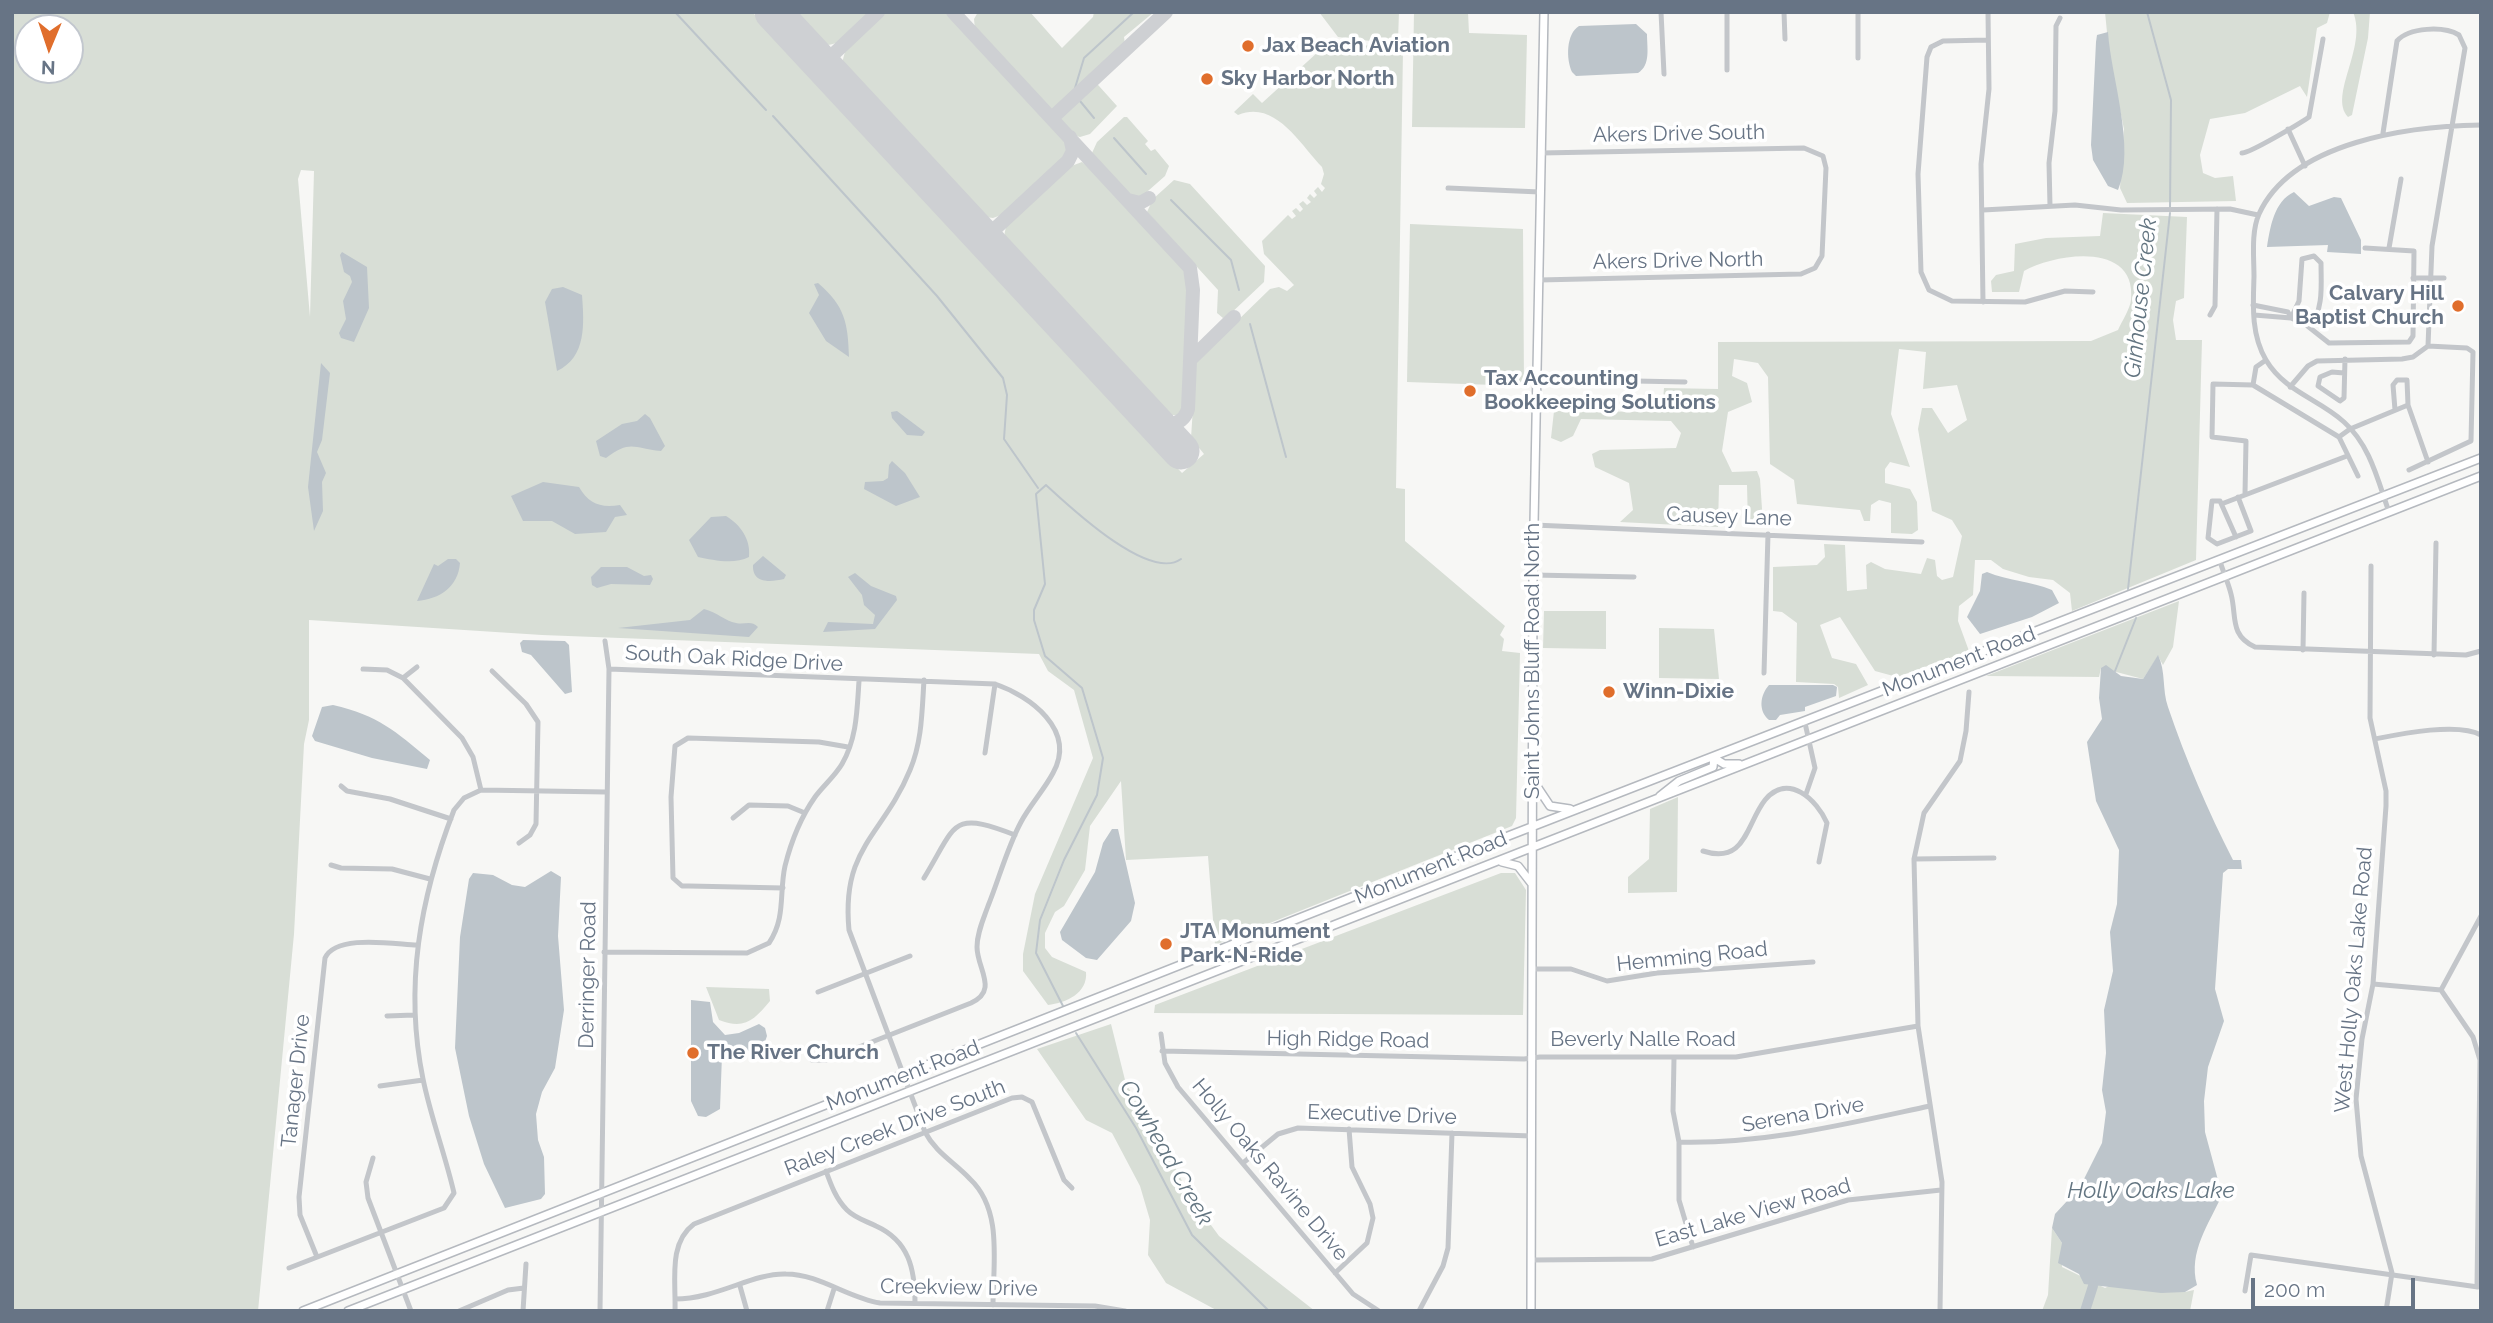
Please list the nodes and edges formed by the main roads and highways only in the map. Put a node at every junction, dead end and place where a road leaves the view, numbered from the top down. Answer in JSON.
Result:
{"nodes":[{"id":1,"x":1544,"y":12,"type":"edge"},
{"id":2,"x":2481,"y":458,"type":"edge"},
{"id":3,"x":2481,"y":476,"type":"edge"},
{"id":4,"x":1714,"y":758,"type":"junction"},
{"id":5,"x":1748,"y":763,"type":"junction"},
{"id":6,"x":1532,"y":778,"type":"junction"},
{"id":7,"x":1656,"y":800,"type":"junction"},
{"id":8,"x":1582,"y":808,"type":"junction"},
{"id":9,"x":1532,"y":828,"type":"junction"},
{"id":10,"x":1533,"y":848,"type":"junction"},
{"id":11,"x":1498,"y":862,"type":"junction"},
{"id":12,"x":1533,"y":886,"type":"junction"},
{"id":13,"x":1219,"y":952,"type":"junction"},
{"id":14,"x":1224,"y":968,"type":"junction"},
{"id":15,"x":303,"y":1311,"type":"edge"},
{"id":16,"x":348,"y":1311,"type":"edge"},
{"id":17,"x":1531,"y":1311,"type":"edge"}],
"edges":[{"from":1,"to":6,"type":"main road","name":"Saint Johns Bluff Road North"},
{"from":2,"to":4,"type":"main road","name":"Monument Road"},
{"from":3,"to":5,"type":"main road","name":"Monument Road"},
{"from":4,"to":5,"type":"main road"},
{"from":4,"to":7,"type":"main road"},
{"from":4,"to":8,"type":"main road","name":"Monument Road"},
{"from":5,"to":7,"type":"main road","name":"Monument Road"},
{"from":6,"to":8,"type":"main road"},
{"from":6,"to":9,"type":"main road","name":"Saint Johns Bluff Road North"},
{"from":7,"to":10,"type":"main road","name":"Monument Road"},
{"from":8,"to":9,"type":"main road","name":"Monument Road"},
{"from":9,"to":10,"type":"main road","name":"Saint Johns Bluff Road North"},
{"from":9,"to":13,"type":"main road","name":"Monument Road"},
{"from":10,"to":11,"type":"main road","name":"Monument Road"},
{"from":10,"to":12,"type":"main road","name":"Saint Johns Bluff Road North"},
{"from":11,"to":12,"type":"main road"},
{"from":11,"to":14,"type":"main road","name":"Monument Road"},
{"from":12,"to":17,"type":"main road","name":"Saint Johns Bluff Road North"},
{"from":13,"to":14,"type":"main road"},
{"from":13,"to":15,"type":"main road","name":"Monument Road"},
{"from":14,"to":16,"type":"main road","name":"Monument Road"}]}
